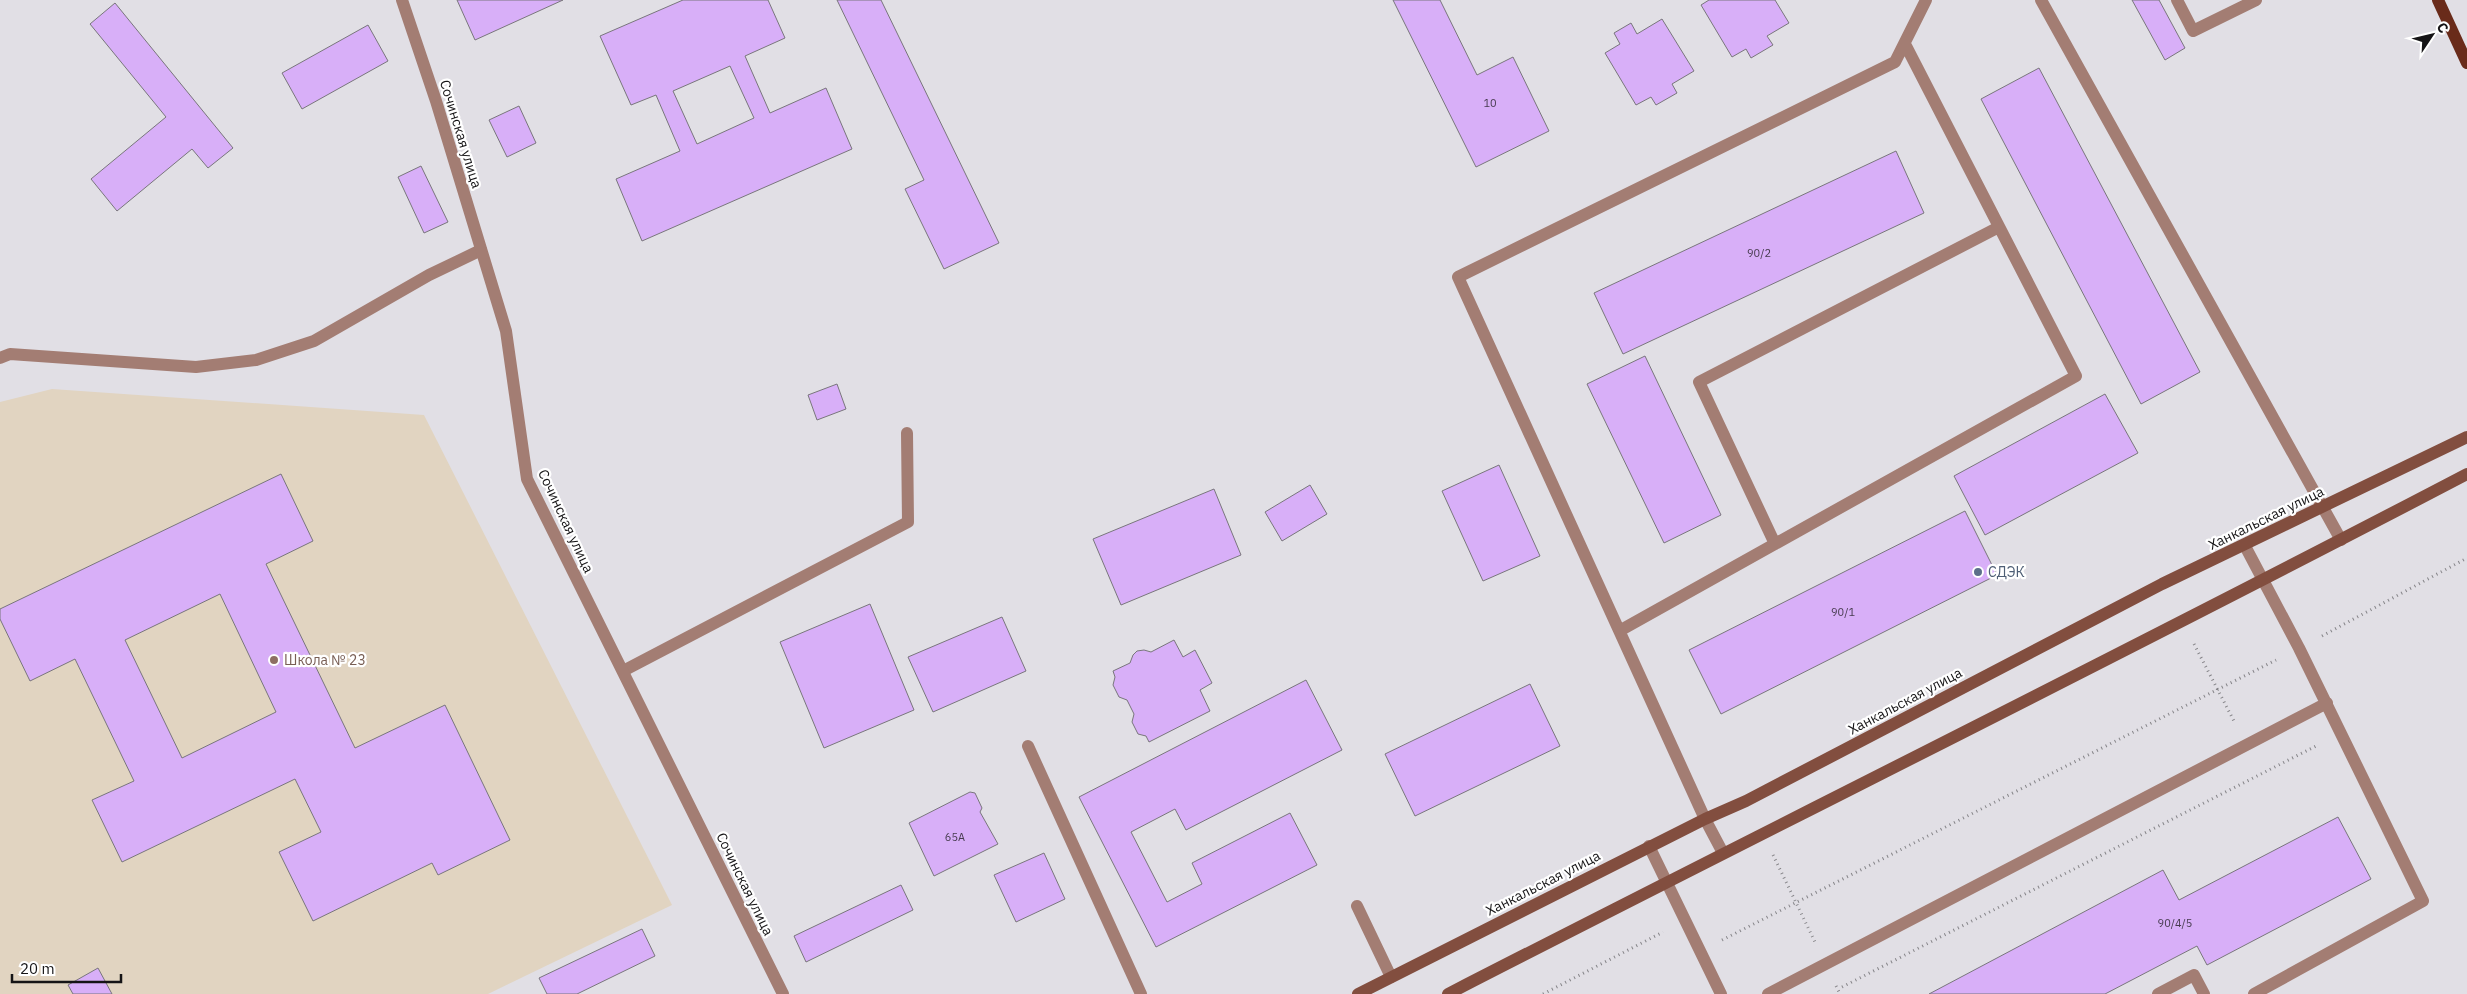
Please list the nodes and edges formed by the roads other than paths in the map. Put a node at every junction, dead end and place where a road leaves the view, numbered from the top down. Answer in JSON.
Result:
{"nodes":[{"id":1,"x":402,"y":0,"type":"edge"},
{"id":2,"x":1926,"y":0,"type":"edge"},
{"id":3,"x":2041,"y":0,"type":"edge"},
{"id":4,"x":2177,"y":0,"type":"edge"},
{"id":5,"x":2256,"y":0,"type":"edge"},
{"id":6,"x":2438,"y":0,"type":"edge"},
{"id":7,"x":1905,"y":44,"type":"junction"},
{"id":8,"x":2467,"y":63,"type":"edge"},
{"id":9,"x":1999,"y":227,"type":"junction"},
{"id":10,"x":481,"y":250,"type":"junction"},
{"id":11,"x":0,"y":358,"type":"edge"},
{"id":12,"x":907,"y":432,"type":"dead end"},
{"id":13,"x":2467,"y":437,"type":"edge"},
{"id":14,"x":2467,"y":474,"type":"edge"},
{"id":15,"x":2323,"y":507,"type":"junction"},
{"id":16,"x":2341,"y":540,"type":"junction"},
{"id":17,"x":1775,"y":544,"type":"junction"},
{"id":18,"x":2245,"y":546,"type":"junction"},
{"id":19,"x":2263,"y":581,"type":"junction"},
{"id":20,"x":1621,"y":630,"type":"junction"},
{"id":21,"x":623,"y":671,"type":"junction"},
{"id":22,"x":2327,"y":703,"type":"junction"},
{"id":23,"x":1028,"y":746,"type":"dead end"},
{"id":24,"x":1705,"y":818,"type":"junction"},
{"id":25,"x":1649,"y":846,"type":"junction"},
{"id":26,"x":1723,"y":853,"type":"junction"},
{"id":27,"x":1667,"y":882,"type":"junction"},
{"id":28,"x":1357,"y":906,"type":"dead end"},
{"id":29,"x":1391,"y":977,"type":"junction"},
{"id":30,"x":783,"y":994,"type":"edge"},
{"id":31,"x":1141,"y":994,"type":"edge"},
{"id":32,"x":1358,"y":994,"type":"edge"},
{"id":33,"x":1448,"y":994,"type":"edge"},
{"id":34,"x":1721,"y":994,"type":"edge"},
{"id":35,"x":1768,"y":994,"type":"edge"},
{"id":36,"x":2158,"y":994,"type":"edge"},
{"id":37,"x":2204,"y":994,"type":"edge"},
{"id":38,"x":2254,"y":994,"type":"edge"}],
"edges":[{"from":1,"to":10,"type":"street","name":"Сочинская улица"},
{"from":2,"to":7,"type":"street"},
{"from":3,"to":15,"type":"street"},
{"from":4,"to":5,"type":"street"},
{"from":6,"to":8,"type":"main road"},
{"from":7,"to":9,"type":"street"},
{"from":7,"to":20,"type":"street"},
{"from":9,"to":17,"type":"street"},
{"from":9,"to":17,"type":"street"},
{"from":10,"to":11,"type":"street"},
{"from":10,"to":21,"type":"street","name":"Сочинская улица"},
{"from":12,"to":21,"type":"street"},
{"from":13,"to":15,"type":"street","name":"Ханкальская улица"},
{"from":14,"to":16,"type":"street"},
{"from":15,"to":16,"type":"street"},
{"from":15,"to":18,"type":"street","name":"Ханкальская улица"},
{"from":16,"to":19,"type":"street"},
{"from":17,"to":20,"type":"street"},
{"from":18,"to":19,"type":"street"},
{"from":18,"to":24,"type":"street","name":"Ханкальская улица"},
{"from":19,"to":22,"type":"street"},
{"from":19,"to":26,"type":"street"},
{"from":20,"to":24,"type":"street"},
{"from":21,"to":30,"type":"street","name":"Сочинская улица"},
{"from":22,"to":35,"type":"street"},
{"from":22,"to":38,"type":"street"},
{"from":23,"to":31,"type":"street"},
{"from":24,"to":25,"type":"street","name":"Ханкальская улица"},
{"from":24,"to":26,"type":"street"},
{"from":25,"to":27,"type":"street"},
{"from":25,"to":29,"type":"street","name":"Ханкальская улица"},
{"from":26,"to":27,"type":"street"},
{"from":27,"to":33,"type":"street"},
{"from":27,"to":34,"type":"street"},
{"from":28,"to":29,"type":"street"},
{"from":29,"to":32,"type":"street","name":"Ханкальская улица"},
{"from":36,"to":37,"type":"street"}]}
